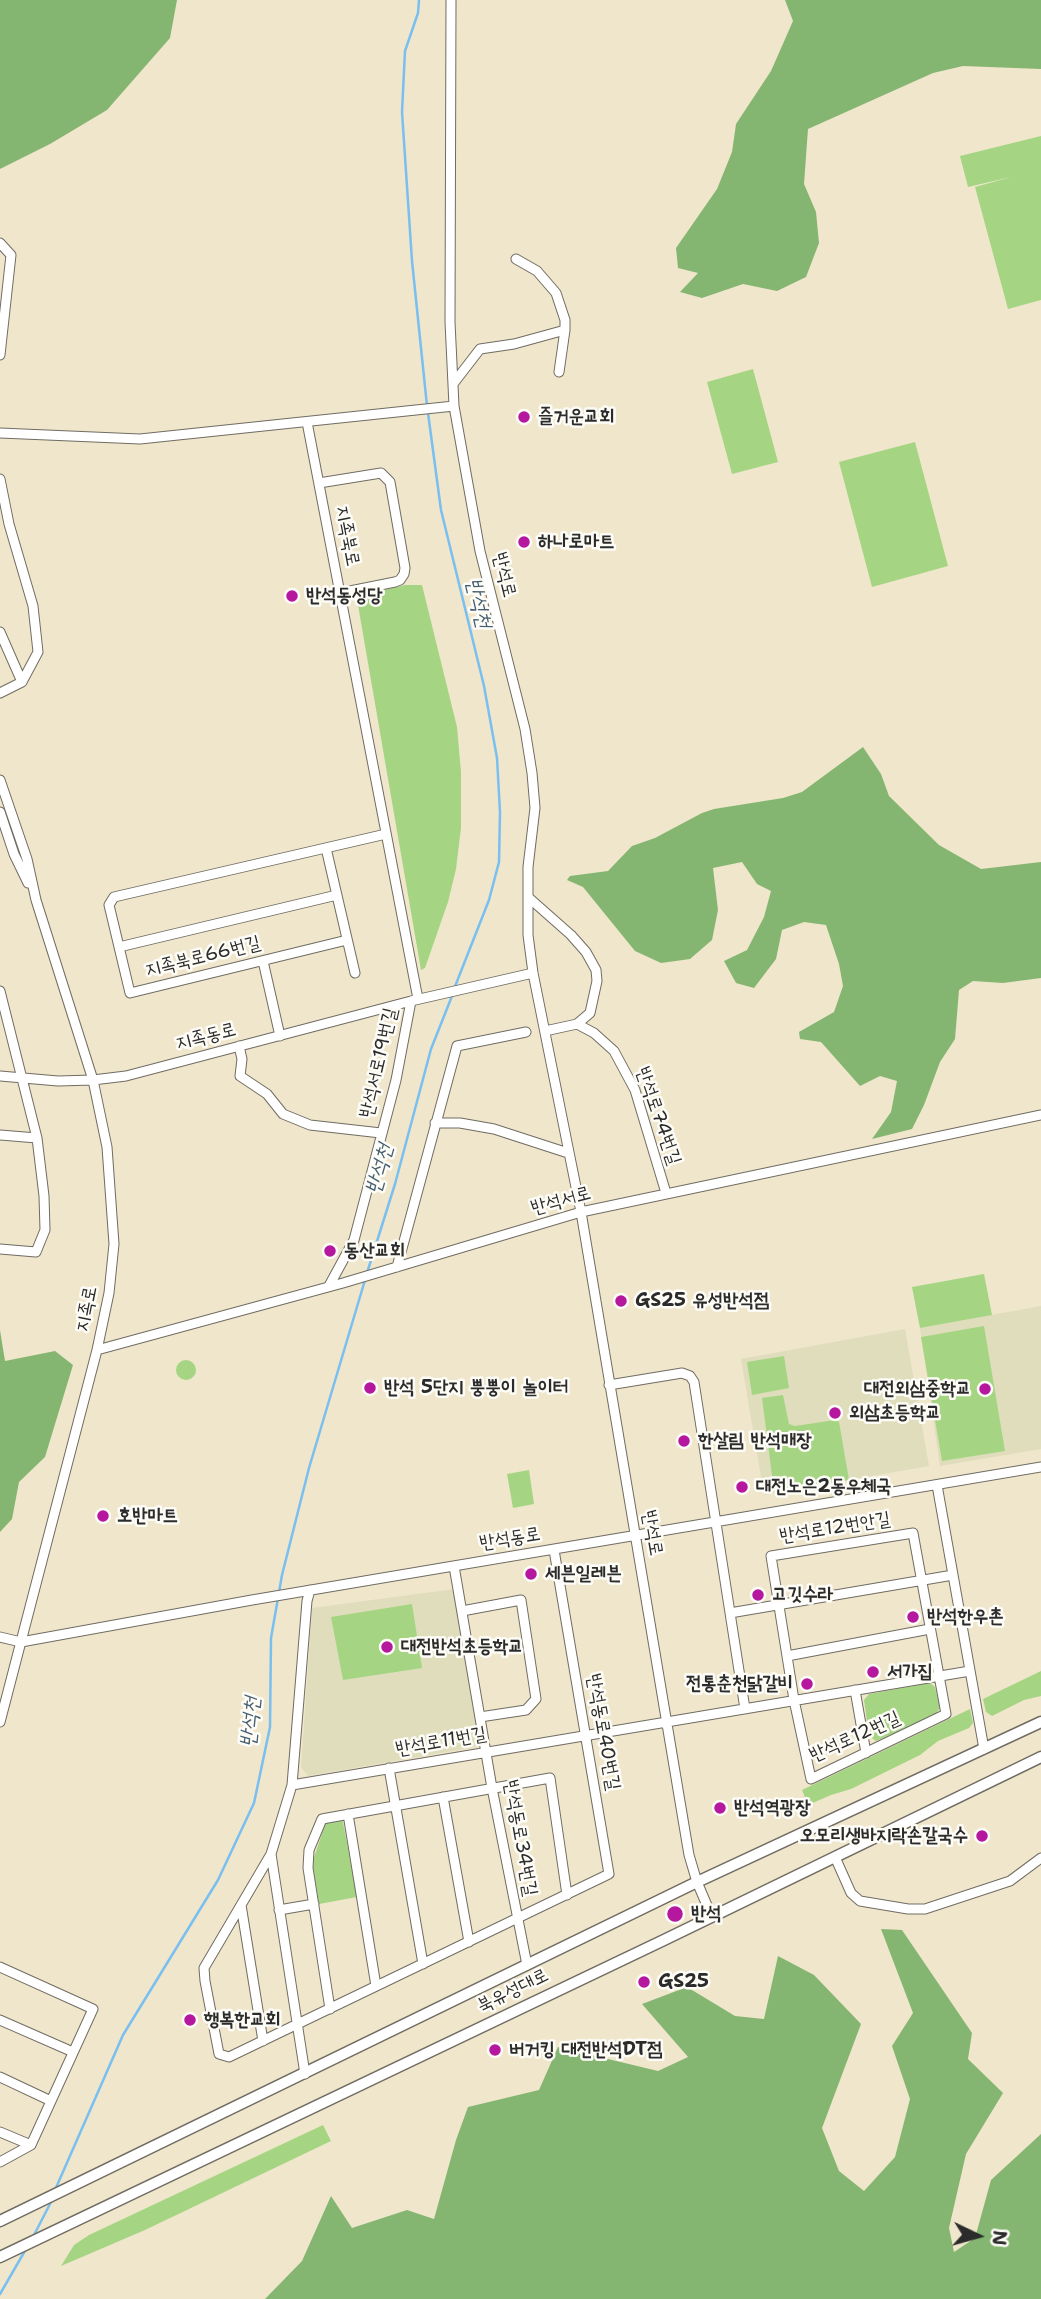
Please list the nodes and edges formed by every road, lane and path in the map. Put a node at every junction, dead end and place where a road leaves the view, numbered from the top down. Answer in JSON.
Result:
{"nodes":[{"id":1,"x":451,"y":0,"type":"edge"},
{"id":2,"x":0,"y":243,"type":"edge"},
{"id":3,"x":516,"y":259,"type":"dead end"},
{"id":4,"x":2,"y":306,"type":"edge"},
{"id":5,"x":565,"y":330,"type":"junction"},
{"id":6,"x":0,"y":355,"type":"edge"},
{"id":7,"x":559,"y":372,"type":"dead end"},
{"id":8,"x":453,"y":384,"type":"junction"},
{"id":9,"x":454,"y":406,"type":"junction"},
{"id":10,"x":307,"y":422,"type":"junction"},
{"id":11,"x":0,"y":433,"type":"edge"},
{"id":12,"x":0,"y":479,"type":"edge"},
{"id":13,"x":319,"y":483,"type":"junction"},
{"id":14,"x":4,"y":525,"type":"edge"},
{"id":15,"x":340,"y":593,"type":"junction"},
{"id":16,"x":0,"y":632,"type":"edge"},
{"id":17,"x":22,"y":682,"type":"junction"},
{"id":18,"x":0,"y":693,"type":"edge"},
{"id":19,"x":0,"y":780,"type":"edge"},
{"id":20,"x":0,"y":812,"type":"edge"},
{"id":21,"x":386,"y":834,"type":"junction"},
{"id":22,"x":326,"y":848,"type":"junction"},
{"id":23,"x":337,"y":895,"type":"junction"},
{"id":24,"x":527,"y":897,"type":"junction"},
{"id":25,"x":36,"y":900,"type":"junction"},
{"id":26,"x":347,"y":940,"type":"junction"},
{"id":27,"x":119,"y":947,"type":"junction"},
{"id":28,"x":263,"y":961,"type":"junction"},
{"id":29,"x":355,"y":973,"type":"dead end"},
{"id":30,"x":533,"y":973,"type":"junction"},
{"id":31,"x":0,"y":991,"type":"edge"},
{"id":32,"x":414,"y":1000,"type":"junction"},
{"id":33,"x":577,"y":1024,"type":"junction"},
{"id":34,"x":545,"y":1031,"type":"junction"},
{"id":35,"x":526,"y":1032,"type":"dead end"},
{"id":36,"x":280,"y":1036,"type":"junction"},
{"id":37,"x":239,"y":1046,"type":"junction"},
{"id":38,"x":0,"y":1076,"type":"edge"},
{"id":39,"x":23,"y":1077,"type":"junction"},
{"id":40,"x":93,"y":1080,"type":"junction"},
{"id":41,"x":1041,"y":1115,"type":"edge"},
{"id":42,"x":435,"y":1123,"type":"junction"},
{"id":43,"x":381,"y":1133,"type":"junction"},
{"id":44,"x":0,"y":1135,"type":"edge"},
{"id":45,"x":37,"y":1138,"type":"junction"},
{"id":46,"x":568,"y":1153,"type":"junction"},
{"id":47,"x":666,"y":1193,"type":"junction"},
{"id":48,"x":581,"y":1212,"type":"junction"},
{"id":49,"x":0,"y":1249,"type":"edge"},
{"id":50,"x":394,"y":1268,"type":"junction"},
{"id":51,"x":329,"y":1286,"type":"junction"},
{"id":52,"x":97,"y":1350,"type":"junction"},
{"id":53,"x":609,"y":1385,"type":"junction"},
{"id":54,"x":1041,"y":1467,"type":"edge"},
{"id":55,"x":937,"y":1485,"type":"junction"},
{"id":56,"x":715,"y":1522,"type":"junction"},
{"id":57,"x":635,"y":1536,"type":"junction"},
{"id":58,"x":554,"y":1550,"type":"junction"},
{"id":59,"x":454,"y":1566,"type":"junction"},
{"id":60,"x":953,"y":1575,"type":"junction"},
{"id":61,"x":921,"y":1580,"type":"junction"},
{"id":62,"x":310,"y":1590,"type":"junction"},
{"id":63,"x":779,"y":1605,"type":"junction"},
{"id":64,"x":462,"y":1611,"type":"junction"},
{"id":65,"x":730,"y":1613,"type":"junction"},
{"id":66,"x":930,"y":1629,"type":"junction"},
{"id":67,"x":0,"y":1637,"type":"edge"},
{"id":68,"x":21,"y":1642,"type":"junction"},
{"id":69,"x":787,"y":1656,"type":"junction"},
{"id":70,"x":970,"y":1671,"type":"junction"},
{"id":71,"x":939,"y":1676,"type":"junction"},
{"id":72,"x":855,"y":1690,"type":"junction"},
{"id":73,"x":794,"y":1700,"type":"junction"},
{"id":74,"x":745,"y":1709,"type":"junction"},
{"id":75,"x":480,"y":1717,"type":"junction"},
{"id":76,"x":668,"y":1721,"type":"junction"},
{"id":77,"x":0,"y":1722,"type":"edge"},
{"id":78,"x":1041,"y":1722,"type":"edge"},
{"id":79,"x":586,"y":1735,"type":"junction"},
{"id":80,"x":984,"y":1749,"type":"junction"},
{"id":81,"x":487,"y":1752,"type":"junction"},
{"id":82,"x":866,"y":1753,"type":"junction"},
{"id":83,"x":1041,"y":1757,"type":"edge"},
{"id":84,"x":389,"y":1768,"type":"junction"},
{"id":85,"x":292,"y":1785,"type":"junction"},
{"id":86,"x":492,"y":1788,"type":"junction"},
{"id":87,"x":443,"y":1797,"type":"junction"},
{"id":88,"x":394,"y":1806,"type":"junction"},
{"id":89,"x":348,"y":1814,"type":"junction"},
{"id":90,"x":271,"y":1854,"type":"junction"},
{"id":91,"x":835,"y":1857,"type":"junction"},
{"id":92,"x":1041,"y":1858,"type":"edge"},
{"id":93,"x":697,"y":1882,"type":"junction"},
{"id":94,"x":567,"y":1895,"type":"junction"},
{"id":95,"x":314,"y":1904,"type":"junction"},
{"id":96,"x":241,"y":1905,"type":"junction"},
{"id":97,"x":279,"y":1910,"type":"junction"},
{"id":98,"x":712,"y":1917,"type":"junction"},
{"id":99,"x":517,"y":1920,"type":"junction"},
{"id":100,"x":469,"y":1942,"type":"junction"},
{"id":101,"x":423,"y":1964,"type":"junction"},
{"id":102,"x":527,"y":1965,"type":"junction"},
{"id":103,"x":0,"y":1967,"type":"edge"},
{"id":104,"x":376,"y":1986,"type":"junction"},
{"id":105,"x":330,"y":2009,"type":"junction"},
{"id":106,"x":0,"y":2020,"type":"edge"},
{"id":107,"x":297,"y":2025,"type":"junction"},
{"id":108,"x":263,"y":2041,"type":"junction"},
{"id":109,"x":73,"y":2052,"type":"junction"},
{"id":110,"x":305,"y":2074,"type":"junction"},
{"id":111,"x":0,"y":2077,"type":"edge"},
{"id":112,"x":51,"y":2101,"type":"junction"},
{"id":113,"x":0,"y":2132,"type":"edge"},
{"id":114,"x":31,"y":2145,"type":"junction"},
{"id":115,"x":0,"y":2162,"type":"edge"},
{"id":116,"x":3,"y":2219,"type":"edge"},
{"id":117,"x":0,"y":2257,"type":"edge"}],
"edges":[{"from":1,"to":8,"type":"street","name":"반석로"},
{"from":2,"to":4,"type":"street"},
{"from":3,"to":5,"type":"street"},
{"from":4,"to":6,"type":"street"},
{"from":5,"to":7,"type":"street"},
{"from":5,"to":8,"type":"street"},
{"from":8,"to":9,"type":"street","name":"반석로"},
{"from":9,"to":10,"type":"street"},
{"from":9,"to":24,"type":"street","name":"반석로"},
{"from":10,"to":11,"type":"street"},
{"from":10,"to":13,"type":"street","name":"지족북로"},
{"from":12,"to":14,"type":"street"},
{"from":13,"to":15,"type":"street","name":"지족북로"},
{"from":13,"to":15,"type":"street"},
{"from":14,"to":17,"type":"street"},
{"from":15,"to":21,"type":"street","name":"지족북로"},
{"from":16,"to":17,"type":"street"},
{"from":17,"to":18,"type":"street"},
{"from":19,"to":25,"type":"street","name":"지족로"},
{"from":20,"to":25,"type":"street","name":"지족로"},
{"from":21,"to":22,"type":"street","name":"지족북로66번길"},
{"from":21,"to":32,"type":"street","name":"지족북로"},
{"from":22,"to":23,"type":"street"},
{"from":22,"to":27,"type":"street","name":"지족북로66번길"},
{"from":23,"to":26,"type":"street"},
{"from":23,"to":27,"type":"street"},
{"from":24,"to":30,"type":"street","name":"반석로"},
{"from":24,"to":33,"type":"street"},
{"from":25,"to":40,"type":"street","name":"지족로"},
{"from":26,"to":28,"type":"street","name":"지족북로66번길"},
{"from":26,"to":29,"type":"street"},
{"from":27,"to":28,"type":"street","name":"지족북로66번길"},
{"from":28,"to":36,"type":"street"},
{"from":30,"to":32,"type":"street","name":"지족동로"},
{"from":30,"to":34,"type":"street","name":"반석로"},
{"from":31,"to":39,"type":"street"},
{"from":32,"to":36,"type":"street","name":"지족동로"},
{"from":32,"to":43,"type":"street","name":"반석서로19번길"},
{"from":33,"to":34,"type":"street"},
{"from":33,"to":47,"type":"street","name":"반석로74번길"},
{"from":34,"to":46,"type":"street","name":"반석로"},
{"from":35,"to":42,"type":"street"},
{"from":36,"to":37,"type":"street","name":"지족동로"},
{"from":37,"to":40,"type":"street","name":"지족동로"},
{"from":37,"to":43,"type":"street","name":"반석서로19번길"},
{"from":38,"to":39,"type":"street","name":"지족동로"},
{"from":39,"to":40,"type":"street","name":"지족동로"},
{"from":39,"to":45,"type":"street"},
{"from":40,"to":52,"type":"street","name":"지족로"},
{"from":41,"to":47,"type":"street","name":"반석서로"},
{"from":42,"to":46,"type":"street"},
{"from":42,"to":50,"type":"street"},
{"from":43,"to":51,"type":"street","name":"반석서로19번길"},
{"from":44,"to":45,"type":"street"},
{"from":45,"to":49,"type":"street"},
{"from":46,"to":48,"type":"street","name":"반석로"},
{"from":47,"to":48,"type":"street","name":"반석서로"},
{"from":48,"to":50,"type":"street","name":"반석서로"},
{"from":48,"to":53,"type":"street","name":"반석로"},
{"from":50,"to":51,"type":"street","name":"반석서로"},
{"from":51,"to":52,"type":"street","name":"반석서로"},
{"from":52,"to":68,"type":"street","name":"지족로"},
{"from":53,"to":56,"type":"street"},
{"from":53,"to":57,"type":"street","name":"반석로"},
{"from":54,"to":55,"type":"street","name":"반석동로"},
{"from":55,"to":56,"type":"street","name":"반석동로"},
{"from":55,"to":60,"type":"street"},
{"from":56,"to":57,"type":"street","name":"반석동로"},
{"from":56,"to":65,"type":"street"},
{"from":57,"to":58,"type":"street","name":"반석동로"},
{"from":57,"to":76,"type":"street","name":"반석로"},
{"from":58,"to":59,"type":"street","name":"반석동로"},
{"from":58,"to":79,"type":"street","name":"반석동로40번길"},
{"from":59,"to":62,"type":"street","name":"반석동로"},
{"from":59,"to":64,"type":"street","name":"반석동로34번길"},
{"from":60,"to":61,"type":"street"},
{"from":60,"to":70,"type":"street"},
{"from":61,"to":63,"type":"street"},
{"from":61,"to":63,"type":"street","name":"반석로12번안길"},
{"from":61,"to":66,"type":"street"},
{"from":62,"to":68,"type":"street","name":"반석동로"},
{"from":62,"to":85,"type":"street"},
{"from":63,"to":65,"type":"street"},
{"from":63,"to":69,"type":"street","name":"반석로12번안길"},
{"from":64,"to":75,"type":"street","name":"반석동로34번길"},
{"from":64,"to":75,"type":"street"},
{"from":65,"to":74,"type":"street"},
{"from":66,"to":69,"type":"street"},
{"from":66,"to":71,"type":"street"},
{"from":67,"to":68,"type":"street"},
{"from":68,"to":77,"type":"street","name":"지족로"},
{"from":69,"to":73,"type":"street","name":"반석로12번안길"},
{"from":70,"to":71,"type":"street","name":"반석로12번길"},
{"from":70,"to":80,"type":"street"},
{"from":71,"to":72,"type":"street","name":"반석로12번길"},
{"from":71,"to":82,"type":"street","name":"반석로12번길"},
{"from":72,"to":73,"type":"street","name":"반석로12번길"},
{"from":72,"to":82,"type":"street"},
{"from":73,"to":74,"type":"street","name":"반석로12번길"},
{"from":73,"to":82,"type":"street","name":"반석로12번길"},
{"from":74,"to":76,"type":"street","name":"반석로12번길"},
{"from":75,"to":81,"type":"street","name":"반석동로34번길"},
{"from":76,"to":79,"type":"street","name":"반석로11번길"},
{"from":76,"to":93,"type":"street","name":"반석로"},
{"from":78,"to":80,"type":"main road","name":"북유성대로"},
{"from":79,"to":81,"type":"street","name":"반석로11번길"},
{"from":79,"to":94,"type":"street","name":"반석동로40번길"},
{"from":80,"to":93,"type":"main road","name":"북유성대로"},
{"from":81,"to":84,"type":"street","name":"반석로11번길"},
{"from":81,"to":86,"type":"street","name":"반석동로34번길"},
{"from":83,"to":91,"type":"main road","name":"북유성대로"},
{"from":84,"to":85,"type":"street","name":"반석로11번길"},
{"from":84,"to":88,"type":"street"},
{"from":85,"to":90,"type":"street"},
{"from":86,"to":87,"type":"street"},
{"from":86,"to":94,"type":"street"},
{"from":86,"to":99,"type":"street","name":"반석동로34번길"},
{"from":87,"to":88,"type":"street"},
{"from":87,"to":100,"type":"street"},
{"from":88,"to":89,"type":"street"},
{"from":88,"to":101,"type":"street"},
{"from":89,"to":95,"type":"street"},
{"from":89,"to":104,"type":"street"},
{"from":90,"to":96,"type":"street"},
{"from":90,"to":97,"type":"street"},
{"from":91,"to":92,"type":"street"},
{"from":91,"to":98,"type":"main road","name":"북유성대로"},
{"from":93,"to":98,"type":"street","name":"반석로"},
{"from":93,"to":102,"type":"main road","name":"북유성대로"},
{"from":94,"to":99,"type":"street","name":"반석동로40번길"},
{"from":95,"to":97,"type":"street"},
{"from":95,"to":105,"type":"street"},
{"from":96,"to":108,"type":"street"},
{"from":96,"to":108,"type":"street"},
{"from":97,"to":107,"type":"street"},
{"from":98,"to":117,"type":"main road","name":"북유성대로"},
{"from":99,"to":100,"type":"street","name":"반석동로40번길"},
{"from":99,"to":102,"type":"street","name":"반석동로34번길"},
{"from":100,"to":101,"type":"street","name":"반석동로40번길"},
{"from":101,"to":104,"type":"street","name":"반석동로40번길"},
{"from":102,"to":110,"type":"main road","name":"북유성대로"},
{"from":103,"to":109,"type":"street"},
{"from":104,"to":105,"type":"street","name":"반석동로40번길"},
{"from":105,"to":107,"type":"street","name":"반석동로40번길"},
{"from":106,"to":109,"type":"street"},
{"from":107,"to":108,"type":"street"},
{"from":107,"to":110,"type":"street"},
{"from":109,"to":112,"type":"street"},
{"from":110,"to":116,"type":"main road","name":"북유성대로"},
{"from":111,"to":112,"type":"street"},
{"from":112,"to":114,"type":"street"},
{"from":113,"to":114,"type":"street"},
{"from":114,"to":115,"type":"street"}]}
